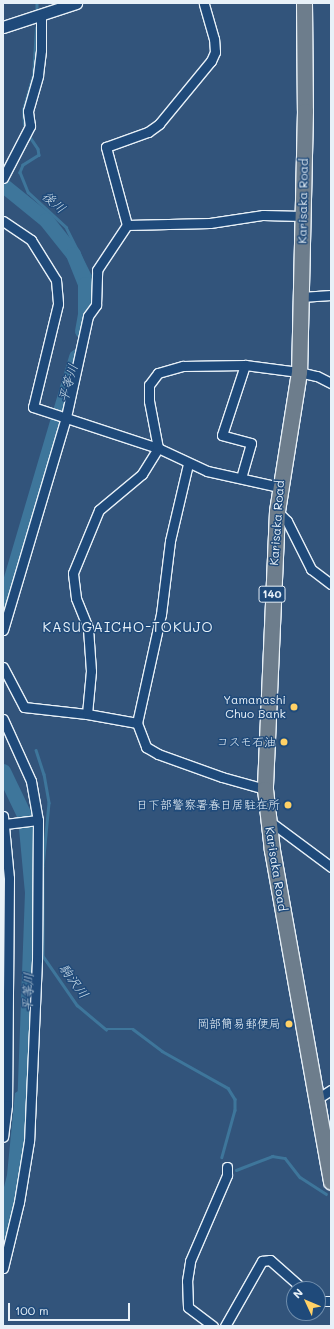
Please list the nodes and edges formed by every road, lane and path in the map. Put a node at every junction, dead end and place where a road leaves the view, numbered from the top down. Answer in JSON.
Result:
{"nodes":[{"id":1,"x":76,"y":3,"type":"edge"},
{"id":2,"x":204,"y":3,"type":"edge"},
{"id":3,"x":304,"y":3,"type":"edge"},
{"id":4,"x":41,"y":14,"type":"junction"},
{"id":5,"x":3,"y":27,"type":"edge"},
{"id":6,"x":3,"y":177,"type":"edge"},
{"id":7,"x":303,"y":216,"type":"junction"},
{"id":8,"x":3,"y":221,"type":"edge"},
{"id":9,"x":127,"y":225,"type":"junction"},
{"id":10,"x":331,"y":295,"type":"edge"},
{"id":11,"x":301,"y":297,"type":"junction"},
{"id":12,"x":245,"y":366,"type":"junction"},
{"id":13,"x":299,"y":372,"type":"junction"},
{"id":14,"x":331,"y":383,"type":"edge"},
{"id":15,"x":66,"y":417,"type":"junction"},
{"id":16,"x":158,"y":448,"type":"junction"},
{"id":17,"x":188,"y":464,"type":"junction"},
{"id":18,"x":241,"y":478,"type":"junction"},
{"id":19,"x":279,"y":487,"type":"junction"},
{"id":20,"x":276,"y":511,"type":"junction"},
{"id":21,"x":331,"y":584,"type":"edge"},
{"id":22,"x":3,"y":630,"type":"edge"},
{"id":23,"x":3,"y":667,"type":"edge"},
{"id":24,"x":86,"y":714,"type":"junction"},
{"id":25,"x":3,"y":719,"type":"edge"},
{"id":26,"x":137,"y":723,"type":"junction"},
{"id":27,"x":265,"y":789,"type":"junction"},
{"id":28,"x":4,"y":820,"type":"edge"},
{"id":29,"x":38,"y":820,"type":"junction"},
{"id":30,"x":268,"y":820,"type":"junction"},
{"id":31,"x":331,"y":867,"type":"edge"},
{"id":32,"x":331,"y":1090,"type":"edge"},
{"id":33,"x":317,"y":1099,"type":"junction"},
{"id":34,"x":3,"y":1137,"type":"edge"},
{"id":35,"x":227,"y":1167,"type":"dead end"},
{"id":36,"x":331,"y":1182,"type":"edge"},
{"id":37,"x":7,"y":1237,"type":"edge"},
{"id":38,"x":3,"y":1268,"type":"edge"},
{"id":39,"x":294,"y":1281,"type":"edge"},
{"id":40,"x":213,"y":1326,"type":"edge"},
{"id":41,"x":225,"y":1326,"type":"edge"}],
"edges":[{"from":1,"to":4,"type":"street"},
{"from":2,"to":9,"type":"street"},
{"from":3,"to":7,"type":"highway","name":"Karisaka Road","number":"140"},
{"from":4,"to":5,"type":"street"},
{"from":4,"to":6,"type":"street"},
{"from":7,"to":9,"type":"street"},
{"from":7,"to":11,"type":"highway","name":"Karisaka Road","number":"140"},
{"from":8,"to":15,"type":"street"},
{"from":9,"to":15,"type":"street"},
{"from":10,"to":11,"type":"street"},
{"from":11,"to":13,"type":"highway","name":"Karisaka Road","number":"140"},
{"from":12,"to":13,"type":"street"},
{"from":12,"to":16,"type":"street"},
{"from":12,"to":18,"type":"street"},
{"from":13,"to":14,"type":"street"},
{"from":13,"to":19,"type":"highway","name":"Karisaka Road","number":"140"},
{"from":15,"to":16,"type":"street"},
{"from":15,"to":22,"type":"street"},
{"from":16,"to":17,"type":"street"},
{"from":16,"to":24,"type":"street"},
{"from":17,"to":18,"type":"street"},
{"from":17,"to":26,"type":"street"},
{"from":18,"to":19,"type":"street"},
{"from":19,"to":20,"type":"highway","name":"Karisaka Road","number":"140"},
{"from":20,"to":21,"type":"street"},
{"from":20,"to":27,"type":"highway","name":"Karisaka Road","number":"140"},
{"from":23,"to":24,"type":"street"},
{"from":24,"to":26,"type":"street"},
{"from":25,"to":29,"type":"street"},
{"from":26,"to":27,"type":"street"},
{"from":27,"to":30,"type":"highway","name":"Karisaka Road","number":"140"},
{"from":28,"to":29,"type":"street"},
{"from":28,"to":34,"type":"street"},
{"from":29,"to":37,"type":"street"},
{"from":30,"to":31,"type":"street"},
{"from":30,"to":33,"type":"highway","name":"Karisaka Road","number":"140"},
{"from":32,"to":33,"type":"street"},
{"from":33,"to":36,"type":"highway","name":"Karisaka Road","number":"140"},
{"from":35,"to":40,"type":"street"},
{"from":37,"to":38,"type":"street"},
{"from":39,"to":41,"type":"street"}]}
